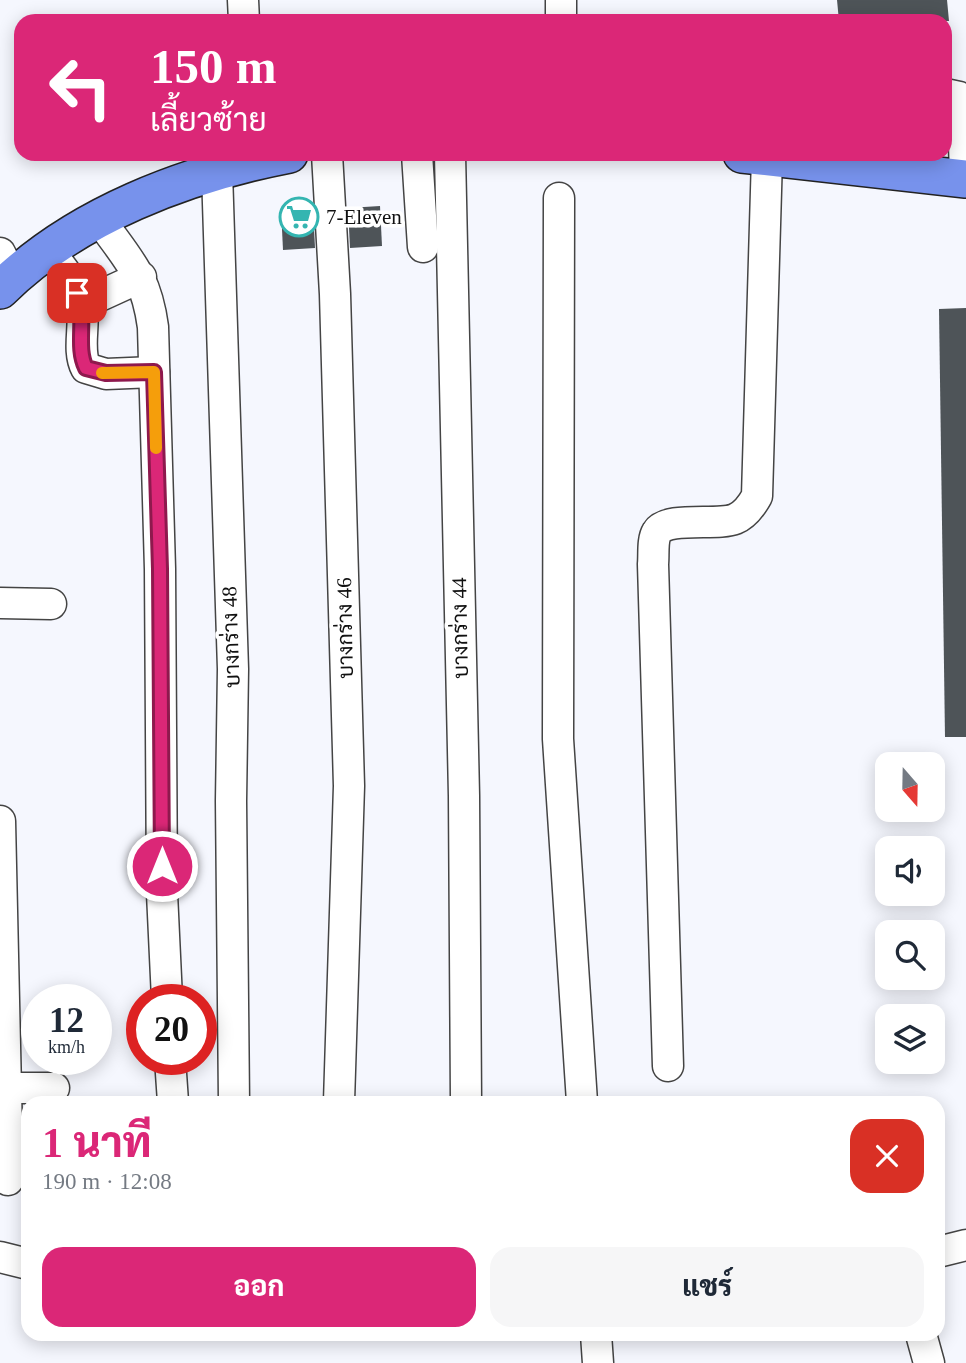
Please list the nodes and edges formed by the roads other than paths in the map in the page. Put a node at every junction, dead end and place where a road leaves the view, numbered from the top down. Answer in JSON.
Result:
{"nodes":[{"id":1,"x":952,"y":96,"type":"edge"},
{"id":2,"x":327,"y":161,"type":"edge"},
{"id":3,"x":417,"y":161,"type":"edge"},
{"id":4,"x":450,"y":161,"type":"edge"},
{"id":5,"x":771,"y":161,"type":"edge"},
{"id":6,"x":813,"y":161,"type":"edge"},
{"id":7,"x":239,"y":162,"type":"edge"},
{"id":8,"x":965,"y":179,"type":"edge"},
{"id":9,"x":559,"y":198,"type":"dead end"},
{"id":10,"x":100,"y":220,"type":"junction"},
{"id":11,"x":423,"y":247,"type":"dead end"},
{"id":12,"x":50,"y":251,"type":"junction"},
{"id":13,"x":4,"y":274,"type":"edge"},
{"id":14,"x":141,"y":277,"type":"junction"},
{"id":15,"x":82,"y":304,"type":"junction"},
{"id":16,"x":154,"y":372,"type":"junction"},
{"id":17,"x":0,"y":603,"type":"edge"},
{"id":18,"x":51,"y":604,"type":"dead end"},
{"id":19,"x":0,"y":821,"type":"edge"},
{"id":20,"x":166,"y":984,"type":"edge"},
{"id":21,"x":668,"y":1066,"type":"dead end"},
{"id":22,"x":171,"y":1075,"type":"edge"},
{"id":23,"x":3,"y":1088,"type":"edge"},
{"id":24,"x":54,"y":1088,"type":"dead end"},
{"id":25,"x":173,"y":1096,"type":"edge"},
{"id":26,"x":234,"y":1096,"type":"edge"},
{"id":27,"x":339,"y":1096,"type":"edge"},
{"id":28,"x":466,"y":1096,"type":"edge"},
{"id":29,"x":582,"y":1096,"type":"edge"},
{"id":30,"x":8,"y":1180,"type":"dead end"},
{"id":31,"x":966,"y":1245,"type":"edge"},
{"id":32,"x":945,"y":1250,"type":"edge"},
{"id":33,"x":0,"y":1257,"type":"edge"},
{"id":34,"x":21,"y":1262,"type":"edge"},
{"id":35,"x":597,"y":1341,"type":"edge"},
{"id":36,"x":923,"y":1341,"type":"edge"},
{"id":37,"x":598,"y":1363,"type":"edge"},
{"id":38,"x":929,"y":1363,"type":"edge"}],
"edges":[{"from":1,"to":8,"type":"street"},
{"from":2,"to":27,"type":"street","name":"บางกร่าง 46"},
{"from":3,"to":11,"type":"street"},
{"from":4,"to":28,"type":"street","name":"บางกร่าง 44"},
{"from":5,"to":21,"type":"street"},
{"from":6,"to":8,"type":"main road"},
{"from":7,"to":10,"type":"main road"},
{"from":7,"to":26,"type":"street","name":"บางกร่าง 48"},
{"from":9,"to":29,"type":"street"},
{"from":10,"to":12,"type":"main road"},
{"from":10,"to":14,"type":"street"},
{"from":12,"to":13,"type":"main road"},
{"from":12,"to":15,"type":"street"},
{"from":14,"to":15,"type":"street"},
{"from":14,"to":16,"type":"street"},
{"from":15,"to":16,"type":"street"},
{"from":16,"to":20,"type":"street"},
{"from":17,"to":18,"type":"street"},
{"from":19,"to":23,"type":"street"},
{"from":22,"to":25,"type":"street"},
{"from":23,"to":24,"type":"street"},
{"from":23,"to":30,"type":"street"},
{"from":31,"to":32,"type":"street"},
{"from":33,"to":34,"type":"street"},
{"from":35,"to":37,"type":"street"},
{"from":36,"to":38,"type":"street"}]}
